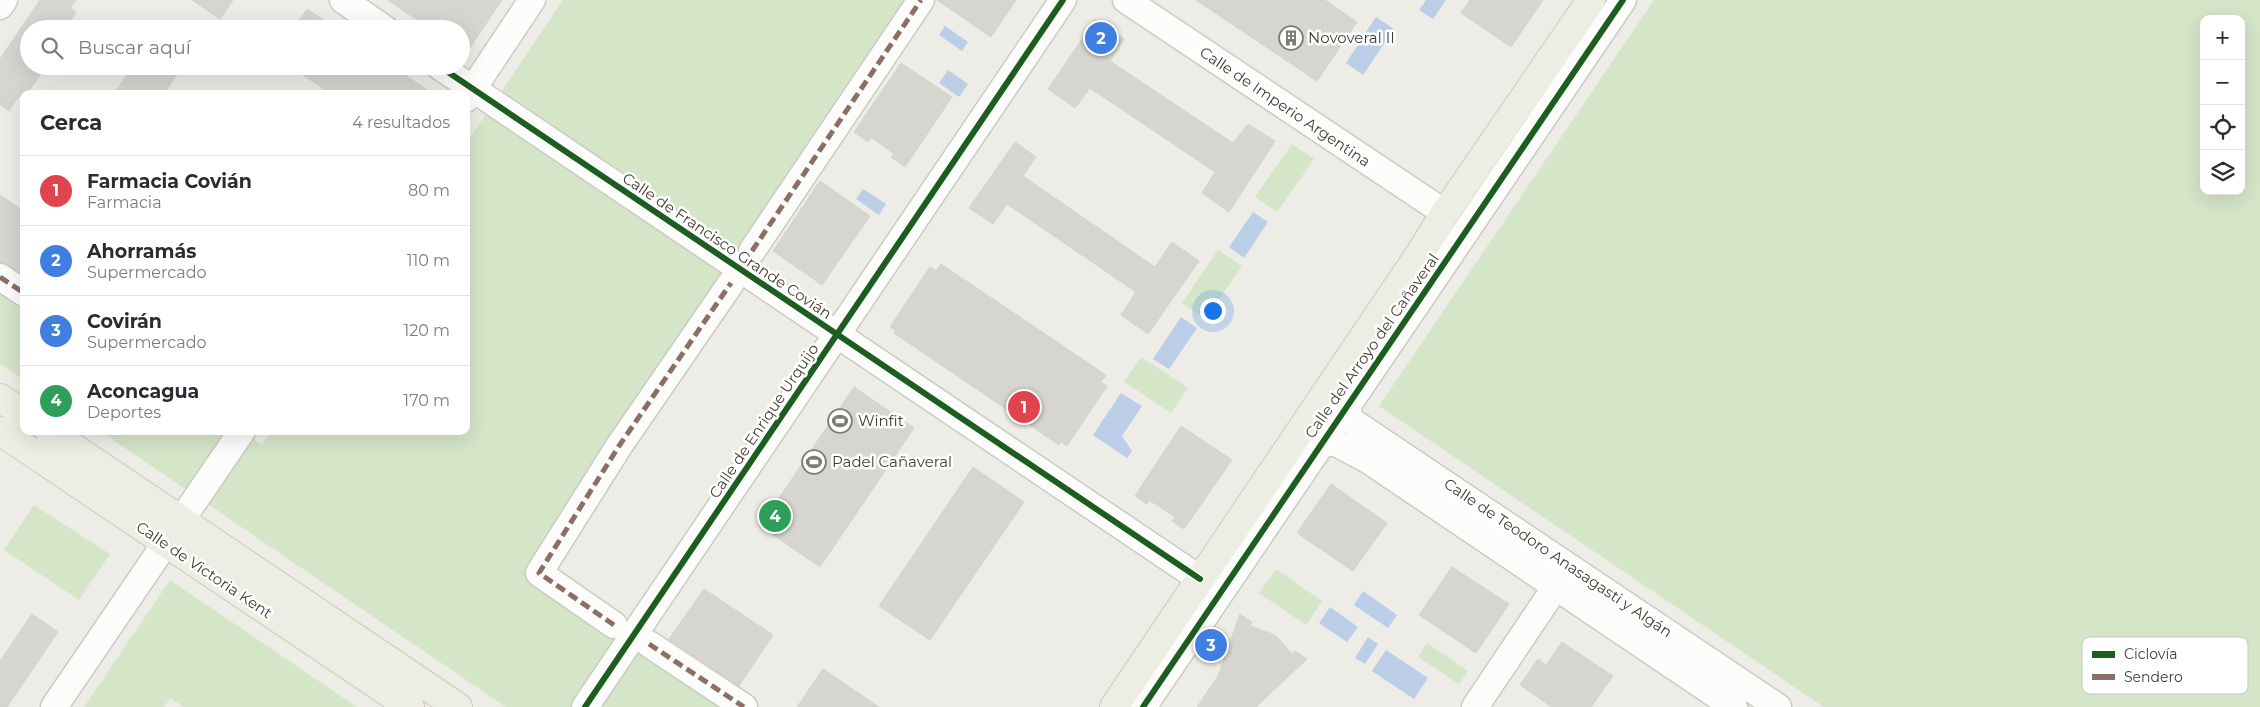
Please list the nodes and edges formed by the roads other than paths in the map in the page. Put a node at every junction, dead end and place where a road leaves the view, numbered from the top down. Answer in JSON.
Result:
{"nodes":[{"id":1,"x":4,"y":0,"type":"edge"},
{"id":2,"x":343,"y":0,"type":"edge"},
{"id":3,"x":532,"y":0,"type":"edge"},
{"id":4,"x":921,"y":0,"type":"edge"},
{"id":5,"x":1063,"y":0,"type":"edge"},
{"id":6,"x":1126,"y":0,"type":"edge"},
{"id":7,"x":1591,"y":0,"type":"edge"},
{"id":8,"x":1623,"y":0,"type":"edge"},
{"id":9,"x":0,"y":6,"type":"edge"},
{"id":10,"x":372,"y":20,"type":"edge"},
{"id":11,"x":449,"y":75,"type":"edge"},
{"id":12,"x":464,"y":90,"type":"edge"},
{"id":13,"x":470,"y":93,"type":"edge"},
{"id":14,"x":470,"y":96,"type":"edge"},
{"id":15,"x":1445,"y":213,"type":"junction"},
{"id":16,"x":752,"y":251,"type":"dead end"},
{"id":17,"x":0,"y":277,"type":"edge"},
{"id":18,"x":731,"y":283,"type":"dead end"},
{"id":19,"x":20,"y":290,"type":"edge"},
{"id":20,"x":838,"y":336,"type":"junction"},
{"id":21,"x":0,"y":398,"type":"edge"},
{"id":22,"x":1347,"y":404,"type":"junction"},
{"id":23,"x":20,"y":411,"type":"edge"},
{"id":24,"x":0,"y":431,"type":"edge"},
{"id":25,"x":55,"y":435,"type":"edge"},
{"id":26,"x":239,"y":435,"type":"edge"},
{"id":27,"x":1322,"y":440,"type":"junction"},
{"id":28,"x":182,"y":521,"type":"junction"},
{"id":29,"x":165,"y":543,"type":"junction"},
{"id":30,"x":1563,"y":577,"type":"junction"},
{"id":31,"x":1200,"y":579,"type":"junction"},
{"id":32,"x":614,"y":625,"type":"dead end"},
{"id":33,"x":649,"y":644,"type":"dead end"},
{"id":34,"x":54,"y":707,"type":"edge"},
{"id":35,"x":410,"y":707,"type":"edge"},
{"id":36,"x":458,"y":707,"type":"edge"},
{"id":37,"x":585,"y":707,"type":"edge"},
{"id":38,"x":744,"y":707,"type":"edge"},
{"id":39,"x":1114,"y":707,"type":"edge"},
{"id":40,"x":1143,"y":707,"type":"edge"},
{"id":41,"x":1475,"y":707,"type":"edge"},
{"id":42,"x":1734,"y":707,"type":"edge"},
{"id":43,"x":1778,"y":707,"type":"edge"}],
"edges":[{"from":1,"to":9,"type":"street"},
{"from":2,"to":10,"type":"street"},
{"from":3,"to":13,"type":"street"},
{"from":4,"to":16,"type":"street"},
{"from":5,"to":20,"type":"street","name":"Calle de Enrique Urquijo"},
{"from":6,"to":15,"type":"street","name":"Calle de Imperio Argentina"},
{"from":7,"to":15,"type":"main road","name":"Calle del Arroyo del Cañaveral"},
{"from":8,"to":22,"type":"street","name":"Calle del Arroyo del Cañaveral"},
{"from":11,"to":12,"type":"street","name":"Calle de Francisco Grande Covián"},
{"from":14,"to":20,"type":"street","name":"Calle de Francisco Grande Covián"},
{"from":15,"to":31,"type":"main road","name":"Calle del Arroyo del Cañaveral"},
{"from":17,"to":19,"type":"street"},
{"from":18,"to":32,"type":"street"},
{"from":20,"to":31,"type":"street","name":"Calle de Francisco Grande Covián"},
{"from":20,"to":37,"type":"street","name":"Calle de Enrique Urquijo"},
{"from":21,"to":23,"type":"main road"},
{"from":22,"to":27,"type":"street","name":"Calle del Arroyo del Cañaveral"},
{"from":22,"to":30,"type":"street","name":"Calle de Teodoro Anasagasti y Algán"},
{"from":24,"to":29,"type":"main road","name":"Calle de Victoria Kent"},
{"from":25,"to":28,"type":"main road","name":"Calle de Victoria Kent"},
{"from":26,"to":28,"type":"street"},
{"from":27,"to":30,"type":"street","name":"Calle de Teodoro Anasagasti y Algán"},
{"from":27,"to":40,"type":"street","name":"Calle del Arroyo del Cañaveral"},
{"from":28,"to":29,"type":"street"},
{"from":28,"to":36,"type":"main road","name":"Calle de Victoria Kent"},
{"from":29,"to":34,"type":"street"},
{"from":29,"to":35,"type":"main road","name":"Calle de Victoria Kent"},
{"from":30,"to":41,"type":"street"},
{"from":30,"to":42,"type":"street","name":"Calle de Teodoro Anasagasti y Algán"},
{"from":30,"to":43,"type":"street","name":"Calle de Teodoro Anasagasti y Algán"},
{"from":31,"to":39,"type":"main road","name":"Calle del Arroyo del Cañaveral"},
{"from":33,"to":38,"type":"street"}]}
